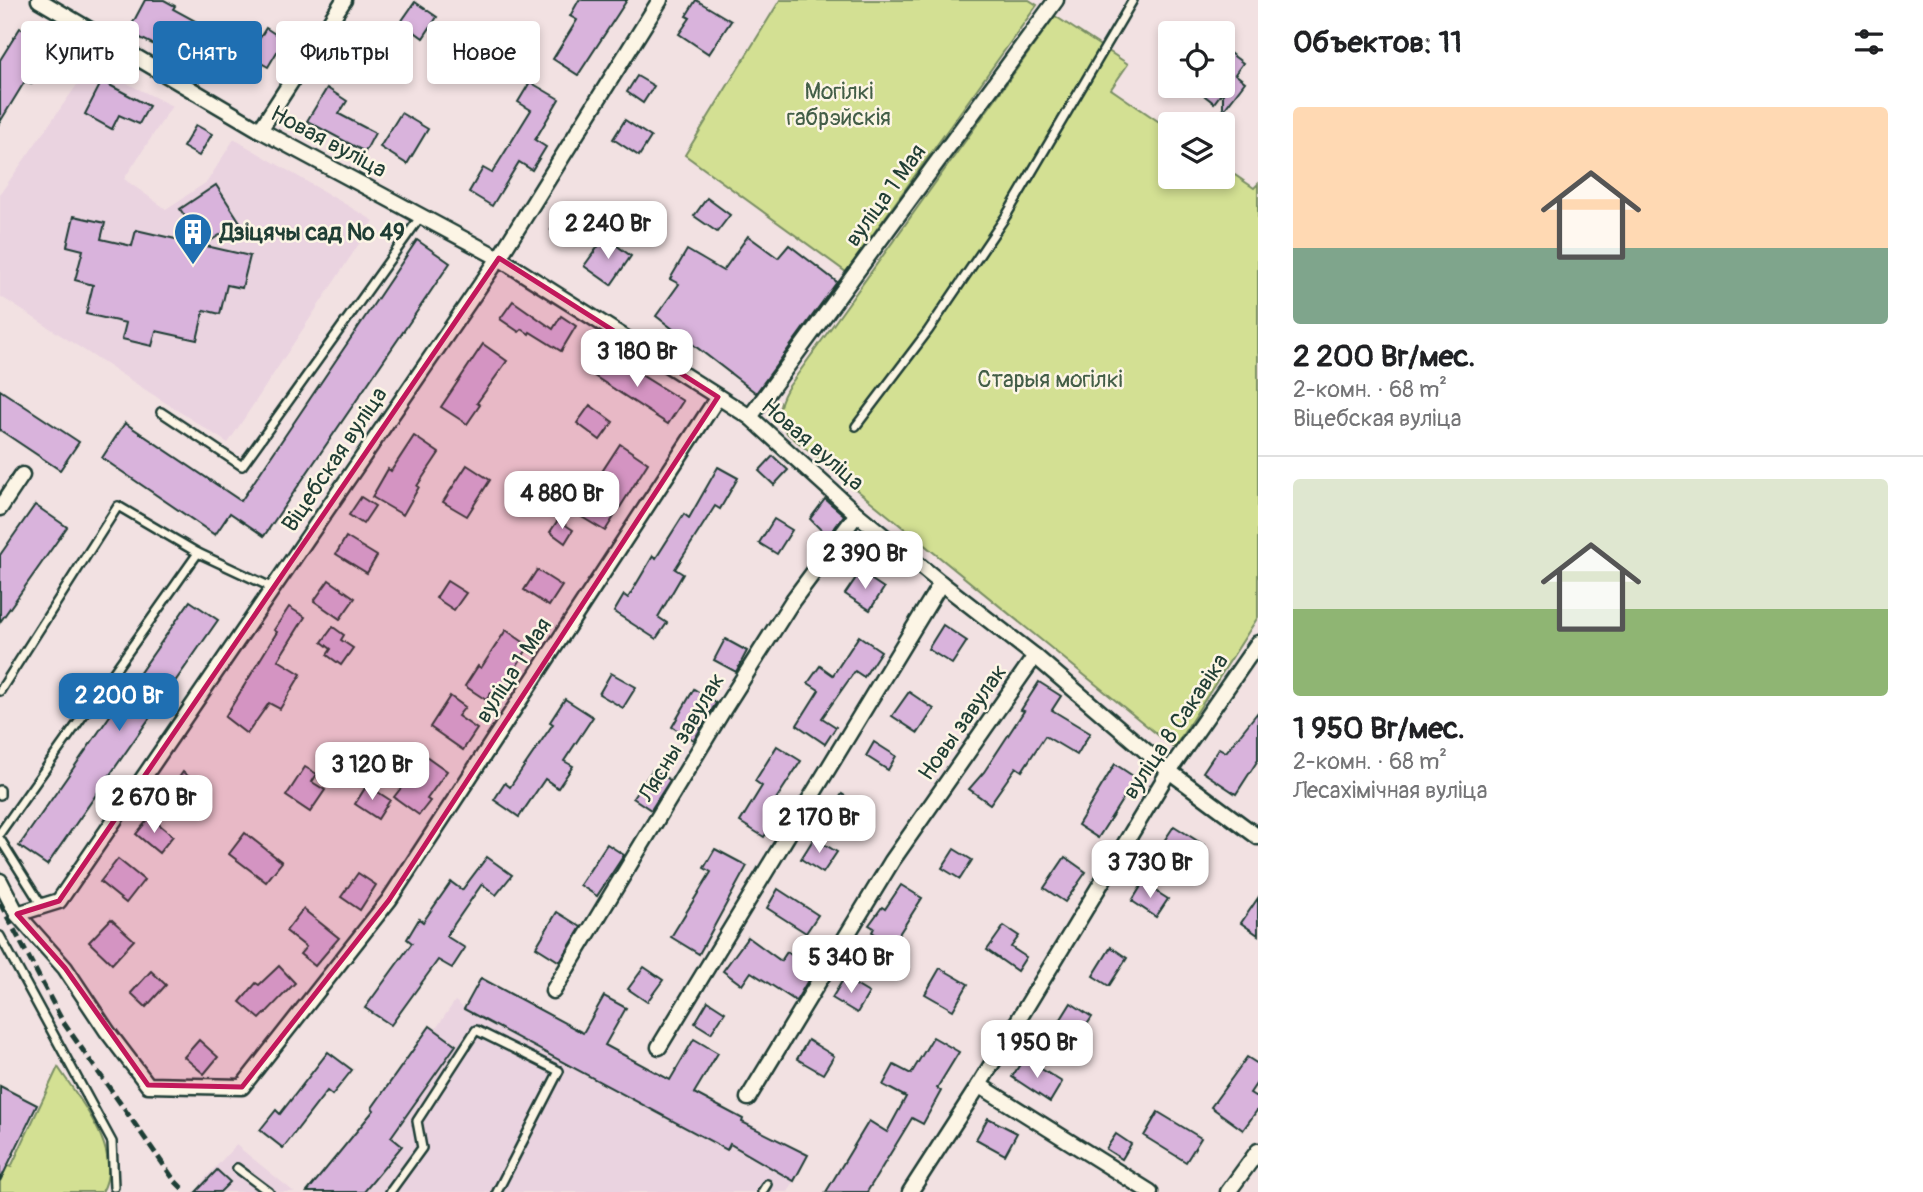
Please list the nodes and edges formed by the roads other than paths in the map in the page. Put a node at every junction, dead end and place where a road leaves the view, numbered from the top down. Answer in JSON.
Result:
{"nodes":[{"id":1,"x":39,"y":0,"type":"edge"},
{"id":2,"x":344,"y":0,"type":"edge"},
{"id":3,"x":660,"y":0,"type":"edge"},
{"id":4,"x":1056,"y":0,"type":"edge"},
{"id":5,"x":1133,"y":0,"type":"edge"},
{"id":6,"x":260,"y":130,"type":"junction"},
{"id":7,"x":421,"y":216,"type":"junction"},
{"id":8,"x":499,"y":258,"type":"junction"},
{"id":9,"x":718,"y":397,"type":"junction"},
{"id":10,"x":161,"y":412,"type":"dead end"},
{"id":11,"x":750,"y":416,"type":"junction"},
{"id":12,"x":856,"y":426,"type":"dead end"},
{"id":13,"x":22,"y":475,"type":"dead end"},
{"id":14,"x":0,"y":508,"type":"edge"},
{"id":15,"x":858,"y":514,"type":"junction"},
{"id":16,"x":198,"y":553,"type":"junction"},
{"id":17,"x":941,"y":583,"type":"junction"},
{"id":18,"x":274,"y":588,"type":"junction"},
{"id":19,"x":1258,"y":643,"type":"edge"},
{"id":20,"x":1035,"y":656,"type":"junction"},
{"id":21,"x":0,"y":691,"type":"edge"},
{"id":22,"x":1169,"y":771,"type":"junction"},
{"id":23,"x":0,"y":833,"type":"edge"},
{"id":24,"x":1258,"y":837,"type":"edge"},
{"id":25,"x":0,"y":839,"type":"edge"},
{"id":26,"x":0,"y":881,"type":"edge"},
{"id":27,"x":42,"y":906,"type":"junction"},
{"id":28,"x":17,"y":914,"type":"junction"},
{"id":29,"x":0,"y":936,"type":"edge"},
{"id":30,"x":553,"y":991,"type":"dead end"},
{"id":31,"x":659,"y":1047,"type":"dead end"},
{"id":32,"x":979,"y":1085,"type":"junction"},
{"id":33,"x":748,"y":1098,"type":"dead end"},
{"id":34,"x":1258,"y":1151,"type":"edge"},
{"id":35,"x":237,"y":1168,"type":"dead end"},
{"id":36,"x":767,"y":1184,"type":"dead end"},
{"id":37,"x":114,"y":1187,"type":"dead end"},
{"id":38,"x":269,"y":1192,"type":"edge"},
{"id":39,"x":390,"y":1192,"type":"edge"},
{"id":40,"x":496,"y":1192,"type":"edge"},
{"id":41,"x":762,"y":1192,"type":"edge"},
{"id":42,"x":910,"y":1192,"type":"edge"},
{"id":43,"x":1150,"y":1192,"type":"edge"},
{"id":44,"x":1228,"y":1192,"type":"edge"}],
"edges":[{"from":1,"to":6,"type":"street","name":"Новая вуліца"},
{"from":2,"to":6,"type":"street"},
{"from":3,"to":8,"type":"street","name":"Віцебская вуліца"},
{"from":4,"to":11,"type":"street","name":"вуліца 1 Мая"},
{"from":5,"to":12,"type":"lane"},
{"from":6,"to":7,"type":"street","name":"Новая вуліца"},
{"from":7,"to":8,"type":"street","name":"Новая вуліца"},
{"from":7,"to":10,"type":"lane"},
{"from":8,"to":9,"type":"street","name":"Новая вуліца"},
{"from":8,"to":18,"type":"street","name":"Віцебская вуліца"},
{"from":9,"to":11,"type":"street","name":"Новая вуліца"},
{"from":9,"to":28,"type":"street","name":"вуліца 1 Мая"},
{"from":11,"to":15,"type":"street","name":"Новая вуліца"},
{"from":13,"to":14,"type":"street"},
{"from":15,"to":17,"type":"street","name":"Новая вуліца"},
{"from":15,"to":30,"type":"street","name":"Лясны завулак"},
{"from":16,"to":18,"type":"lane"},
{"from":16,"to":21,"type":"lane"},
{"from":16,"to":23,"type":"lane"},
{"from":17,"to":20,"type":"street","name":"Новая вуліца"},
{"from":17,"to":31,"type":"street"},
{"from":18,"to":27,"type":"street","name":"Віцебская вуліца"},
{"from":19,"to":22,"type":"street","name":"вуліца 8 Сакавіка"},
{"from":20,"to":22,"type":"street","name":"Новая вуліца"},
{"from":20,"to":33,"type":"street","name":"Новы завулак"},
{"from":22,"to":24,"type":"street","name":"Новая вуліца"},
{"from":22,"to":32,"type":"street","name":"вуліца 8 Сакавіка"},
{"from":25,"to":27,"type":"lane"},
{"from":26,"to":28,"type":"street"},
{"from":27,"to":28,"type":"street","name":"Віцебская вуліца"},
{"from":29,"to":37,"type":"lane"},
{"from":32,"to":42,"type":"street","name":"вуліца 8 Сакавіка"},
{"from":32,"to":43,"type":"street"},
{"from":34,"to":44,"type":"street"},
{"from":35,"to":38,"type":"lane"},
{"from":36,"to":41,"type":"lane"},
{"from":39,"to":40,"type":"lane"}]}
